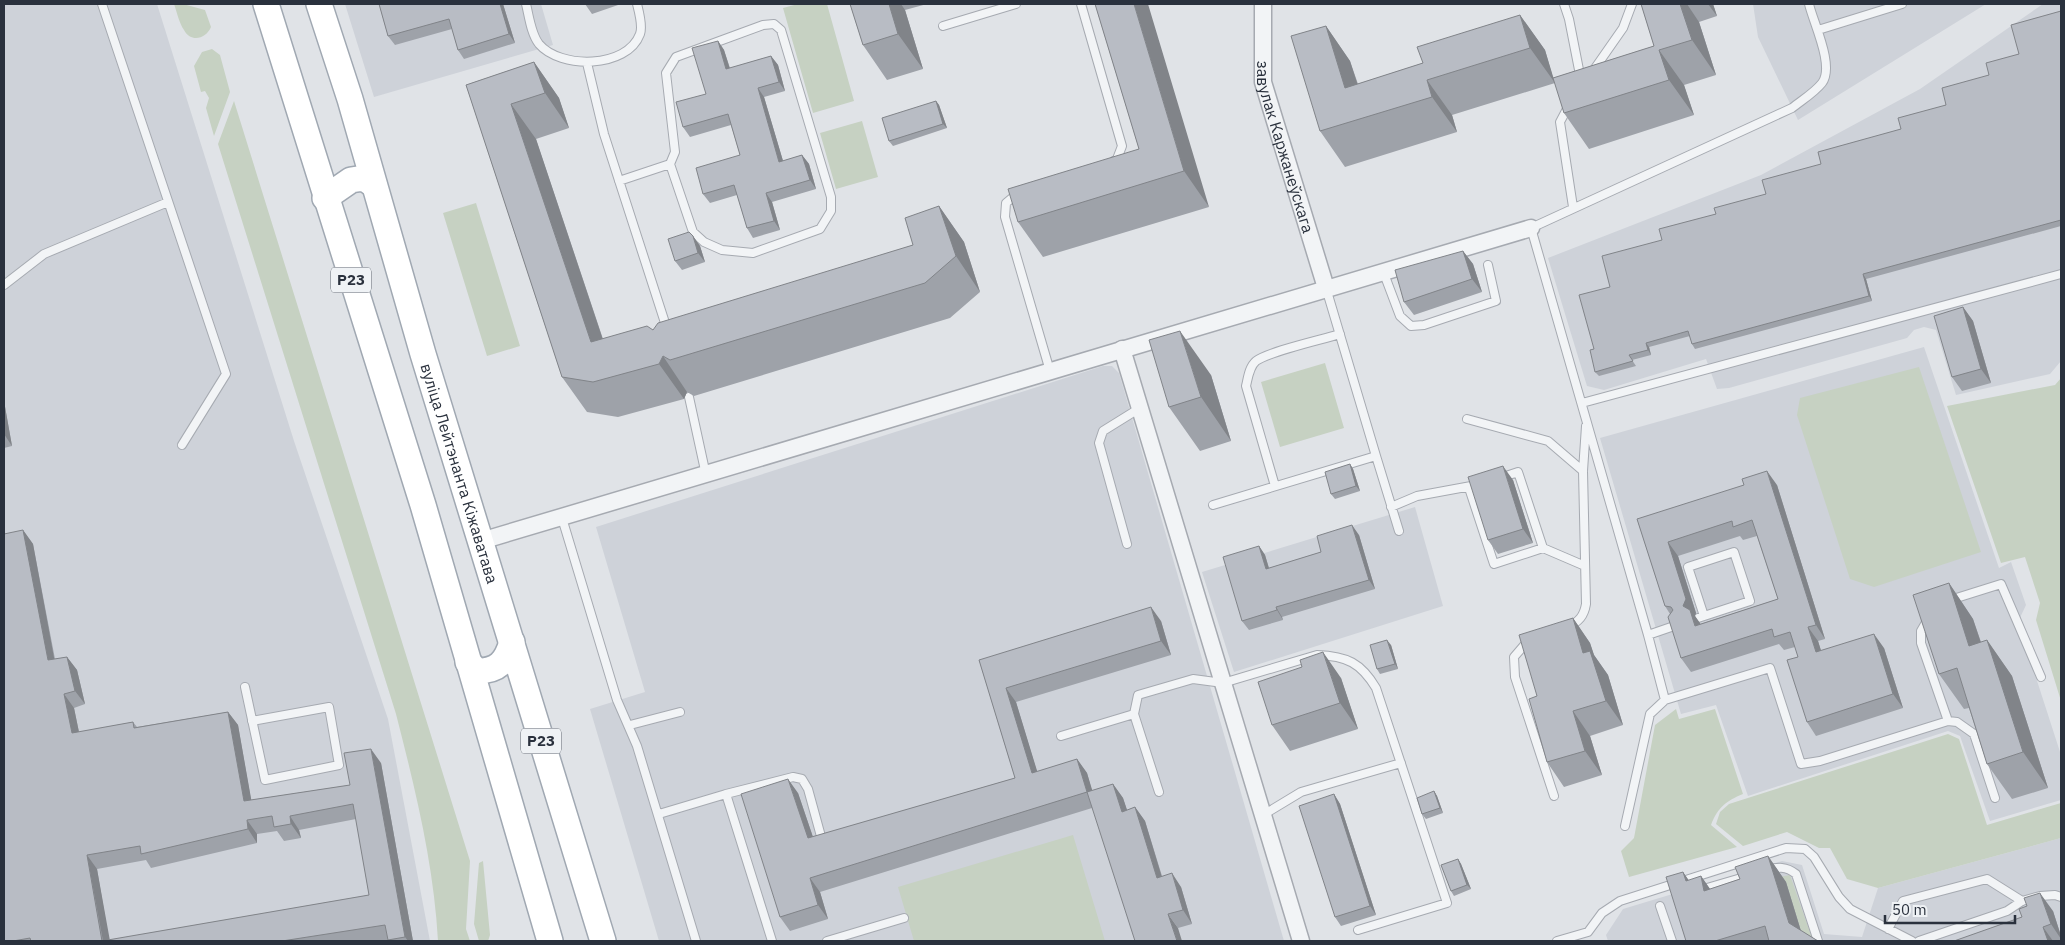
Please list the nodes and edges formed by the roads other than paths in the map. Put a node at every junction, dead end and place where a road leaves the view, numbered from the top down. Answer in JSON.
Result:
{"nodes":[{"id":1,"x":102,"y":4,"type":"edge"},
{"id":2,"x":266,"y":4,"type":"edge"},
{"id":3,"x":319,"y":4,"type":"edge"},
{"id":4,"x":526,"y":4,"type":"edge"},
{"id":5,"x":637,"y":4,"type":"edge"},
{"id":6,"x":1016,"y":4,"type":"edge"},
{"id":7,"x":1081,"y":4,"type":"edge"},
{"id":8,"x":1264,"y":4,"type":"edge"},
{"id":9,"x":1564,"y":4,"type":"edge"},
{"id":10,"x":1632,"y":4,"type":"edge"},
{"id":11,"x":1809,"y":4,"type":"edge"},
{"id":12,"x":1902,"y":4,"type":"edge"},
{"id":13,"x":943,"y":26,"type":"dead end"},
{"id":14,"x":1818,"y":30,"type":"junction"},
{"id":15,"x":587,"y":63,"type":"junction"},
{"id":16,"x":1576,"y":94,"type":"edge"},
{"id":17,"x":670,"y":164,"type":"junction"},
{"id":18,"x":1106,"y":167,"type":"edge"},
{"id":19,"x":619,"y":181,"type":"junction"},
{"id":20,"x":374,"y":185,"type":"junction"},
{"id":21,"x":1024,"y":191,"type":"edge"},
{"id":22,"x":325,"y":198,"type":"junction"},
{"id":23,"x":168,"y":202,"type":"junction"},
{"id":24,"x":1573,"y":207,"type":"junction"},
{"id":25,"x":1531,"y":228,"type":"junction"},
{"id":26,"x":1488,"y":264,"type":"dead end"},
{"id":27,"x":1383,"y":270,"type":"junction"},
{"id":28,"x":2061,"y":274,"type":"edge"},
{"id":29,"x":4,"y":285,"type":"edge"},
{"id":30,"x":1326,"y":288,"type":"junction"},
{"id":31,"x":1340,"y":334,"type":"junction"},
{"id":32,"x":671,"y":341,"type":"edge"},
{"id":33,"x":1122,"y":350,"type":"junction"},
{"id":34,"x":1050,"y":371,"type":"junction"},
{"id":35,"x":689,"y":397,"type":"dead end"},
{"id":36,"x":1582,"y":403,"type":"junction"},
{"id":37,"x":1140,"y":408,"type":"junction"},
{"id":38,"x":1467,"y":419,"type":"dead end"},
{"id":39,"x":1587,"y":421,"type":"junction"},
{"id":40,"x":182,"y":445,"type":"dead end"},
{"id":41,"x":1376,"y":456,"type":"junction"},
{"id":42,"x":1582,"y":471,"type":"junction"},
{"id":43,"x":706,"y":475,"type":"junction"},
{"id":44,"x":1275,"y":486,"type":"junction"},
{"id":45,"x":1469,"y":488,"type":"junction"},
{"id":46,"x":1213,"y":505,"type":"dead end"},
{"id":47,"x":1391,"y":507,"type":"junction"},
{"id":48,"x":562,"y":518,"type":"junction"},
{"id":49,"x":1398,"y":531,"type":"dead end"},
{"id":50,"x":481,"y":541,"type":"junction"},
{"id":51,"x":1127,"y":544,"type":"dead end"},
{"id":52,"x":1543,"y":548,"type":"junction"},
{"id":53,"x":1585,"y":566,"type":"junction"},
{"id":54,"x":1701,"y":617,"type":"joint"},
{"id":55,"x":1676,"y":625,"type":"edge"},
{"id":56,"x":1559,"y":630,"type":"edge"},
{"id":57,"x":1648,"y":635,"type":"junction"},
{"id":58,"x":1542,"y":637,"type":"edge"},
{"id":59,"x":512,"y":642,"type":"junction"},
{"id":60,"x":468,"y":662,"type":"junction"},
{"id":61,"x":2041,"y":677,"type":"dead end"},
{"id":62,"x":1223,"y":683,"type":"junction"},
{"id":63,"x":244,"y":687,"type":"dead end"},
{"id":64,"x":1665,"y":700,"type":"junction"},
{"id":65,"x":680,"y":712,"type":"dead end"},
{"id":66,"x":1134,"y":714,"type":"junction"},
{"id":67,"x":252,"y":721,"type":"junction"},
{"id":68,"x":1948,"y":721,"type":"junction"},
{"id":69,"x":630,"y":725,"type":"junction"},
{"id":70,"x":1062,"y":736,"type":"dead end"},
{"id":71,"x":1401,"y":763,"type":"junction"},
{"id":72,"x":1159,"y":792,"type":"dead end"},
{"id":73,"x":726,"y":794,"type":"junction"},
{"id":74,"x":1554,"y":796,"type":"dead end"},
{"id":75,"x":1995,"y":798,"type":"dead end"},
{"id":76,"x":659,"y":814,"type":"junction"},
{"id":77,"x":1263,"y":815,"type":"junction"},
{"id":78,"x":1625,"y":826,"type":"dead end"},
{"id":79,"x":822,"y":840,"type":"edge"},
{"id":80,"x":1707,"y":888,"type":"edge"},
{"id":81,"x":2061,"y":897,"type":"edge"},
{"id":82,"x":2022,"y":901,"type":"junction"},
{"id":83,"x":1660,"y":906,"type":"dead end"},
{"id":84,"x":904,"y":918,"type":"dead end"},
{"id":85,"x":1888,"y":929,"type":"junction"},
{"id":86,"x":1358,"y":930,"type":"dead end"},
{"id":87,"x":1588,"y":932,"type":"junction"},
{"id":88,"x":550,"y":941,"type":"edge"},
{"id":89,"x":603,"y":941,"type":"edge"},
{"id":90,"x":696,"y":941,"type":"edge"},
{"id":91,"x":772,"y":941,"type":"edge"},
{"id":92,"x":827,"y":941,"type":"edge"},
{"id":93,"x":1301,"y":941,"type":"edge"},
{"id":94,"x":1557,"y":941,"type":"edge"},
{"id":95,"x":1592,"y":941,"type":"edge"},
{"id":96,"x":1672,"y":941,"type":"edge"},
{"id":97,"x":1818,"y":941,"type":"edge"},
{"id":98,"x":1912,"y":941,"type":"edge"},
{"id":99,"x":1919,"y":941,"type":"edge"}],
"edges":[{"from":1,"to":23,"type":"lane"},
{"from":2,"to":22,"type":"main road","number":"Р23"},
{"from":3,"to":20,"type":"main road","name":"вуліца Лейтэнанта Кіжаватава","number":"Р23"},
{"from":4,"to":15,"type":"lane"},
{"from":5,"to":15,"type":"lane"},
{"from":6,"to":13,"type":"lane"},
{"from":7,"to":18,"type":"lane"},
{"from":8,"to":30,"type":"street","name":"завулак Каржанеўскага"},
{"from":9,"to":10,"type":"lane"},
{"from":11,"to":14,"type":"lane"},
{"from":12,"to":14,"type":"lane"},
{"from":14,"to":24,"type":"lane"},
{"from":15,"to":19,"type":"lane"},
{"from":16,"to":24,"type":"lane"},
{"from":17,"to":17,"type":"lane"},
{"from":17,"to":19,"type":"lane"},
{"from":19,"to":32,"type":"lane"},
{"from":20,"to":22,"type":"main road"},
{"from":20,"to":50,"type":"main road","name":"вуліца Лейтэнанта Кіжаватава","number":"Р23"},
{"from":21,"to":34,"type":"lane"},
{"from":22,"to":60,"type":"main road","number":"Р23"},
{"from":23,"to":29,"type":"lane"},
{"from":23,"to":40,"type":"lane"},
{"from":24,"to":25,"type":"lane"},
{"from":25,"to":27,"type":"street"},
{"from":25,"to":36,"type":"lane"},
{"from":26,"to":27,"type":"lane"},
{"from":27,"to":30,"type":"street"},
{"from":28,"to":36,"type":"lane"},
{"from":30,"to":31,"type":"lane"},
{"from":30,"to":33,"type":"street"},
{"from":31,"to":41,"type":"lane"},
{"from":31,"to":44,"type":"lane"},
{"from":33,"to":34,"type":"street"},
{"from":33,"to":37,"type":"street"},
{"from":34,"to":43,"type":"street"},
{"from":35,"to":43,"type":"lane"},
{"from":36,"to":39,"type":"lane"},
{"from":37,"to":51,"type":"lane"},
{"from":37,"to":62,"type":"street"},
{"from":38,"to":42,"type":"lane"},
{"from":39,"to":42,"type":"lane"},
{"from":39,"to":57,"type":"lane"},
{"from":41,"to":44,"type":"lane"},
{"from":41,"to":47,"type":"lane"},
{"from":42,"to":53,"type":"lane"},
{"from":43,"to":48,"type":"street"},
{"from":44,"to":46,"type":"lane"},
{"from":45,"to":47,"type":"lane"},
{"from":45,"to":52,"type":"lane"},
{"from":45,"to":52,"type":"lane"},
{"from":47,"to":49,"type":"lane"},
{"from":48,"to":50,"type":"street"},
{"from":48,"to":69,"type":"lane"},
{"from":50,"to":59,"type":"main road","name":"вуліца Лейтэнанта Кіжаватава","number":"Р23"},
{"from":52,"to":53,"type":"lane"},
{"from":53,"to":56,"type":"lane"},
{"from":54,"to":54,"type":"lane"},
{"from":55,"to":57,"type":"lane"},
{"from":57,"to":64,"type":"lane"},
{"from":58,"to":74,"type":"lane"},
{"from":59,"to":60,"type":"main road"},
{"from":59,"to":89,"type":"main road","name":"вуліца Лейтэнанта Кіжаватава","number":"Р23"},
{"from":60,"to":88,"type":"main road","number":"Р23"},
{"from":61,"to":68,"type":"lane"},
{"from":62,"to":66,"type":"lane"},
{"from":62,"to":71,"type":"lane"},
{"from":62,"to":77,"type":"street"},
{"from":63,"to":67,"type":"lane"},
{"from":64,"to":68,"type":"lane"},
{"from":64,"to":78,"type":"lane"},
{"from":65,"to":69,"type":"lane"},
{"from":66,"to":70,"type":"lane"},
{"from":66,"to":72,"type":"lane"},
{"from":67,"to":67,"type":"lane"},
{"from":68,"to":75,"type":"lane"},
{"from":69,"to":76,"type":"lane"},
{"from":71,"to":77,"type":"lane"},
{"from":71,"to":86,"type":"lane"},
{"from":73,"to":76,"type":"lane"},
{"from":73,"to":79,"type":"lane"},
{"from":73,"to":91,"type":"lane"},
{"from":76,"to":90,"type":"lane"},
{"from":77,"to":93,"type":"street"},
{"from":80,"to":97,"type":"lane"},
{"from":81,"to":82,"type":"lane"},
{"from":82,"to":85,"type":"lane"},
{"from":82,"to":99,"type":"lane"},
{"from":83,"to":96,"type":"lane"},
{"from":84,"to":92,"type":"lane"},
{"from":85,"to":87,"type":"lane"},
{"from":85,"to":98,"type":"lane"},
{"from":87,"to":94,"type":"lane"},
{"from":87,"to":95,"type":"lane"}]}
